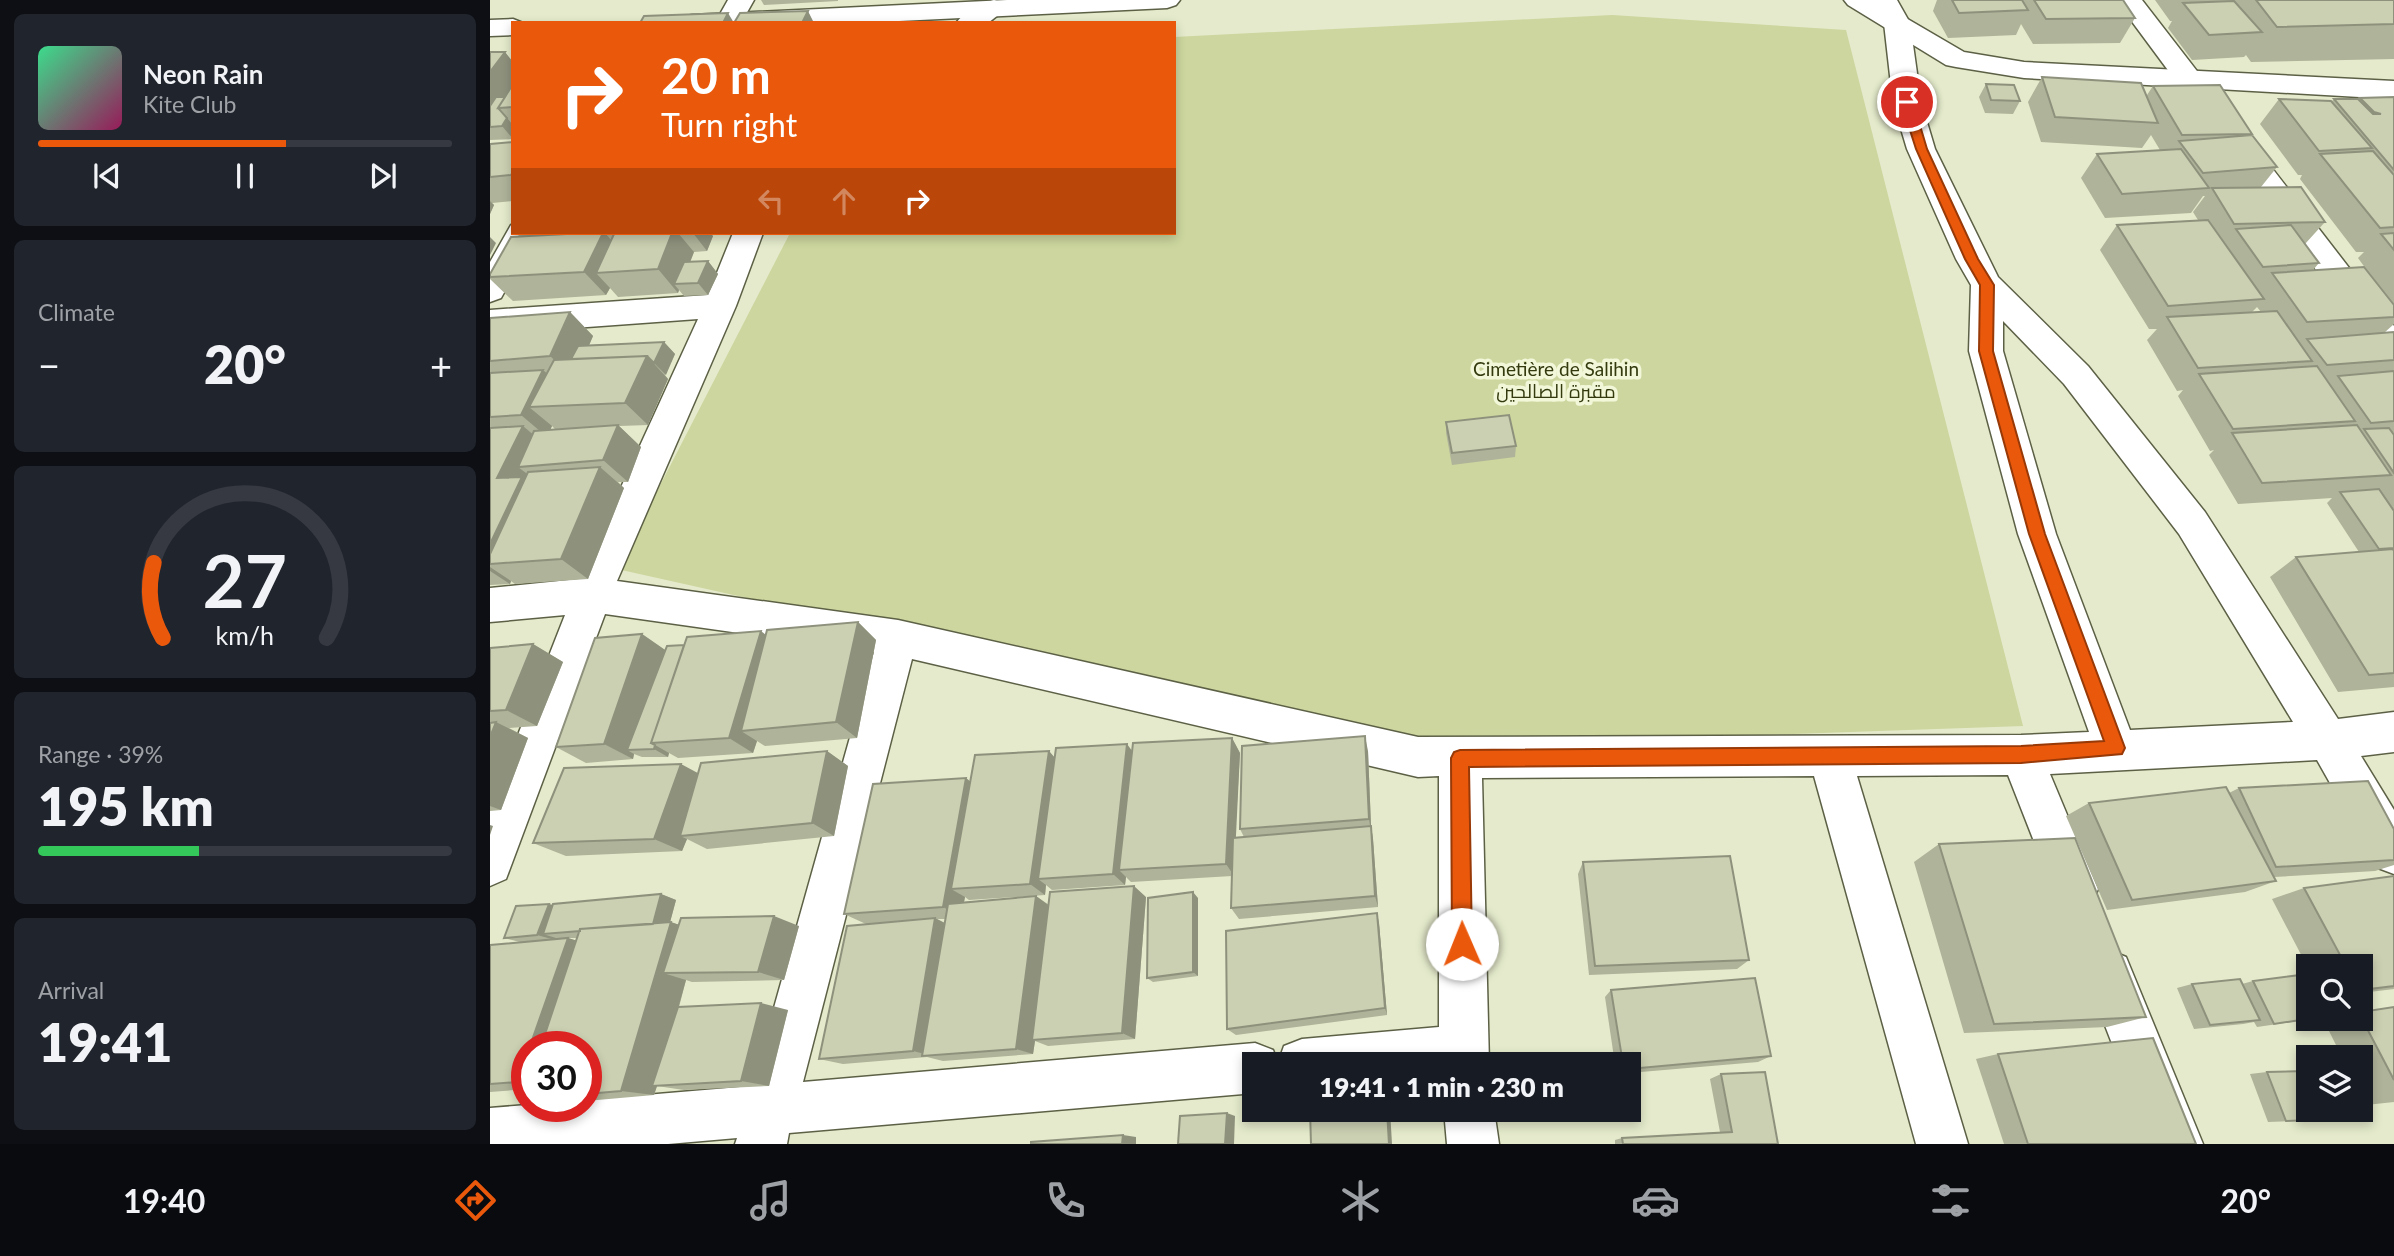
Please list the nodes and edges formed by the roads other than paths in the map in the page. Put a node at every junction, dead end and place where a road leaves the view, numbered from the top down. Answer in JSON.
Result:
{"nodes":[{"id":1,"x":741,"y":0,"type":"edge"},
{"id":2,"x":1167,"y":0,"type":"edge"},
{"id":3,"x":1857,"y":0,"type":"edge"},
{"id":4,"x":2129,"y":0,"type":"edge"},
{"id":5,"x":1048,"y":3,"type":"edge"},
{"id":6,"x":994,"y":8,"type":"junction"},
{"id":7,"x":1891,"y":12,"type":"edge"},
{"id":8,"x":729,"y":21,"type":"edge"},
{"id":9,"x":747,"y":21,"type":"edge"},
{"id":10,"x":972,"y":21,"type":"edge"},
{"id":11,"x":511,"y":27,"type":"edge"},
{"id":12,"x":490,"y":28,"type":"edge"},
{"id":13,"x":2189,"y":79,"type":"junction"},
{"id":14,"x":2394,"y":90,"type":"edge"},
{"id":15,"x":521,"y":235,"type":"edge"},
{"id":16,"x":747,"y":235,"type":"edge"},
{"id":17,"x":1987,"y":285,"type":"junction"},
{"id":18,"x":490,"y":289,"type":"edge"},
{"id":19,"x":720,"y":306,"type":"junction"},
{"id":20,"x":490,"y":322,"type":"edge"},
{"id":21,"x":2394,"y":350,"type":"edge"},
{"id":22,"x":593,"y":595,"type":"junction"},
{"id":23,"x":490,"y":606,"type":"edge"},
{"id":24,"x":898,"y":638,"type":"junction"},
{"id":25,"x":2394,"y":732,"type":"edge"},
{"id":26,"x":2328,"y":740,"type":"junction"},
{"id":27,"x":2116,"y":748,"type":"junction"},
{"id":28,"x":2021,"y":755,"type":"junction"},
{"id":29,"x":1830,"y":756,"type":"junction"},
{"id":30,"x":1460,"y":758,"type":"junction"},
{"id":31,"x":2394,"y":852,"type":"edge"},
{"id":32,"x":490,"y":863,"type":"edge"},
{"id":33,"x":1464,"y":1052,"type":"edge"},
{"id":34,"x":1242,"y":1070,"type":"edge"},
{"id":35,"x":1470,"y":1122,"type":"edge"},
{"id":36,"x":765,"y":1127,"type":"edge"},
{"id":37,"x":490,"y":1134,"type":"edge"},
{"id":38,"x":1473,"y":1144,"type":"edge"},
{"id":39,"x":1942,"y":1144,"type":"edge"},
{"id":40,"x":2177,"y":1144,"type":"edge"}],
"edges":[{"from":1,"to":8,"type":"street"},
{"from":2,"to":5,"type":"street"},
{"from":3,"to":7,"type":"street"},
{"from":4,"to":13,"type":"street"},
{"from":5,"to":6,"type":"street"},
{"from":6,"to":9,"type":"street"},
{"from":6,"to":10,"type":"street"},
{"from":7,"to":13,"type":"street"},
{"from":7,"to":17,"type":"street"},
{"from":11,"to":12,"type":"street"},
{"from":13,"to":14,"type":"street"},
{"from":13,"to":21,"type":"street"},
{"from":15,"to":18,"type":"street"},
{"from":16,"to":19,"type":"street"},
{"from":17,"to":26,"type":"street"},
{"from":17,"to":27,"type":"street"},
{"from":19,"to":20,"type":"street"},
{"from":19,"to":22,"type":"street"},
{"from":22,"to":23,"type":"street"},
{"from":22,"to":24,"type":"street"},
{"from":22,"to":32,"type":"street"},
{"from":24,"to":30,"type":"street"},
{"from":24,"to":36,"type":"street"},
{"from":25,"to":26,"type":"street"},
{"from":26,"to":27,"type":"street"},
{"from":26,"to":31,"type":"street"},
{"from":27,"to":28,"type":"street"},
{"from":28,"to":29,"type":"street"},
{"from":28,"to":40,"type":"street"},
{"from":29,"to":30,"type":"street"},
{"from":29,"to":39,"type":"street"},
{"from":30,"to":33,"type":"street"},
{"from":34,"to":36,"type":"street"},
{"from":35,"to":38,"type":"street"},
{"from":36,"to":37,"type":"street"}]}
